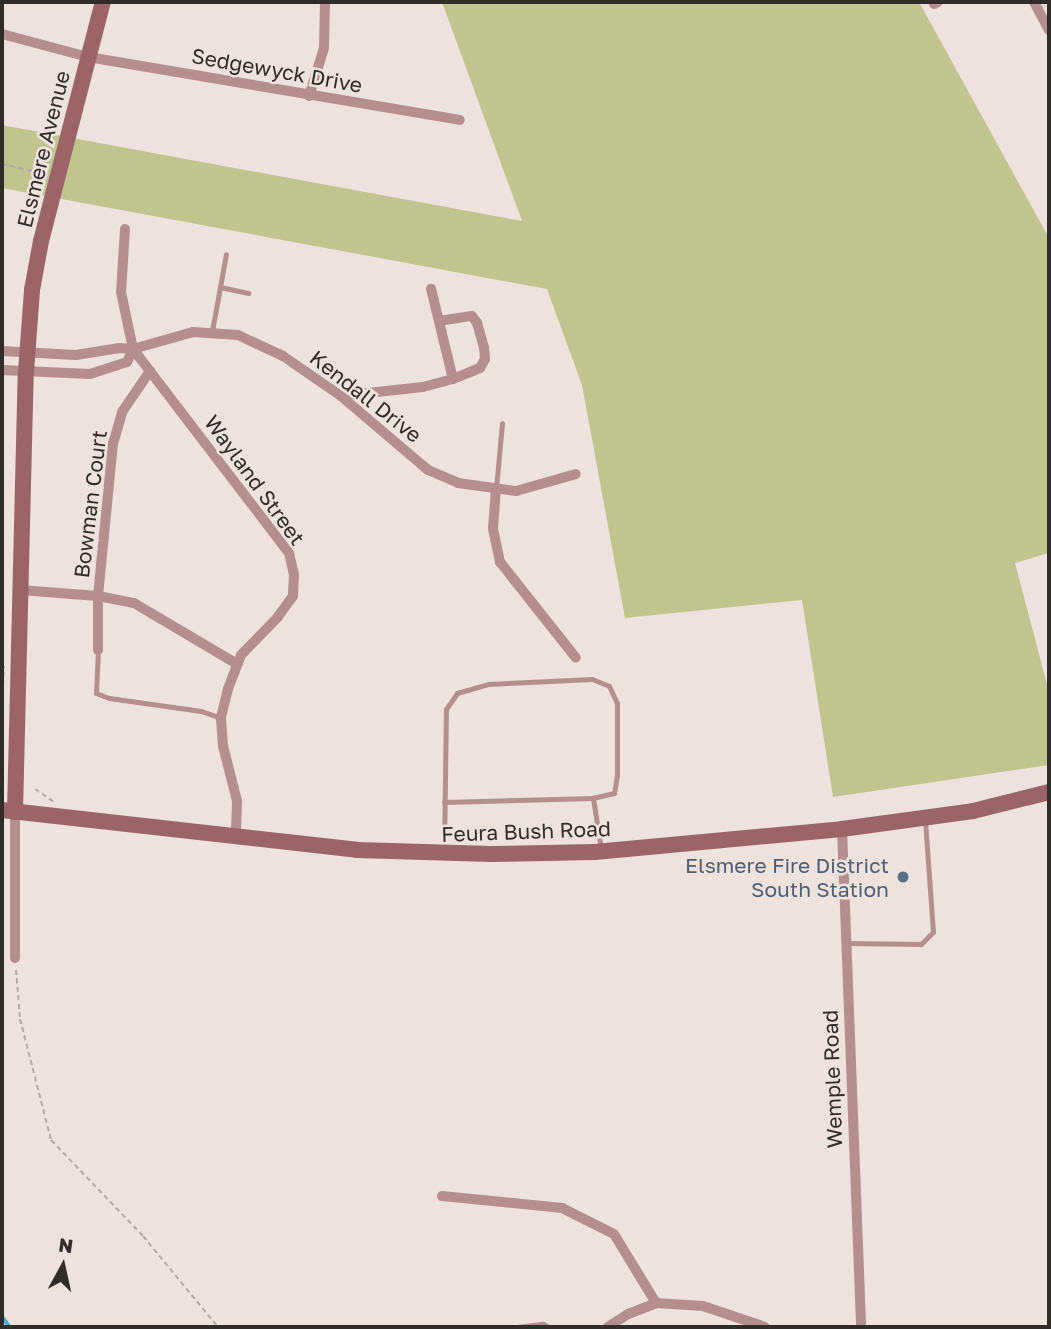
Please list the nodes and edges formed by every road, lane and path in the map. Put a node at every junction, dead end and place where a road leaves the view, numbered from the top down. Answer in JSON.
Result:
{"nodes":[{"id":1,"x":103,"y":2,"type":"edge"},
{"id":2,"x":325,"y":2,"type":"edge"},
{"id":3,"x":1034,"y":2,"type":"edge"},
{"id":4,"x":1049,"y":30,"type":"edge"},
{"id":5,"x":2,"y":34,"type":"edge"},
{"id":6,"x":88,"y":57,"type":"junction"},
{"id":7,"x":309,"y":96,"type":"junction"},
{"id":8,"x":460,"y":120,"type":"dead end"},
{"id":9,"x":2,"y":164,"type":"edge"},
{"id":10,"x":57,"y":176,"type":"junction"},
{"id":11,"x":125,"y":229,"type":"dead end"},
{"id":12,"x":226,"y":254,"type":"dead end"},
{"id":13,"x":220,"y":287,"type":"junction"},
{"id":14,"x":430,"y":289,"type":"dead end"},
{"id":15,"x":248,"y":293,"type":"dead end"},
{"id":16,"x":439,"y":321,"type":"junction"},
{"id":17,"x":212,"y":331,"type":"junction"},
{"id":18,"x":133,"y":349,"type":"junction"},
{"id":19,"x":2,"y":351,"type":"edge"},
{"id":20,"x":27,"y":353,"type":"junction"},
{"id":21,"x":2,"y":370,"type":"edge"},
{"id":22,"x":150,"y":371,"type":"junction"},
{"id":23,"x":26,"y":372,"type":"junction"},
{"id":24,"x":453,"y":379,"type":"junction"},
{"id":25,"x":341,"y":396,"type":"junction"},
{"id":26,"x":502,"y":423,"type":"dead end"},
{"id":27,"x":576,"y":474,"type":"dead end"},
{"id":28,"x":496,"y":488,"type":"junction"},
{"id":29,"x":20,"y":590,"type":"junction"},
{"id":30,"x":99,"y":596,"type":"junction"},
{"id":31,"x":98,"y":650,"type":"joint"},
{"id":32,"x":576,"y":658,"type":"dead end"},
{"id":33,"x":237,"y":664,"type":"junction"},
{"id":34,"x":221,"y":718,"type":"junction"},
{"id":35,"x":1049,"y":792,"type":"edge"},
{"id":36,"x":593,"y":798,"type":"junction"},
{"id":37,"x":444,"y":802,"type":"junction"},
{"id":38,"x":8,"y":811,"type":"edge"},
{"id":39,"x":925,"y":818,"type":"junction"},
{"id":40,"x":842,"y":829,"type":"junction"},
{"id":41,"x":236,"y":836,"type":"junction"},
{"id":42,"x":601,"y":852,"type":"junction"},
{"id":43,"x":444,"y":855,"type":"junction"},
{"id":44,"x":846,"y":943,"type":"junction"},
{"id":45,"x":15,"y":958,"type":"joint"},
{"id":46,"x":442,"y":1196,"type":"dead end"},
{"id":47,"x":656,"y":1303,"type":"junction"},
{"id":48,"x":758,"y":1326,"type":"edge"},
{"id":49,"x":218,"y":1327,"type":"edge"},
{"id":50,"x":517,"y":1327,"type":"edge"},
{"id":51,"x":549,"y":1327,"type":"edge"},
{"id":52,"x":608,"y":1327,"type":"edge"},
{"id":53,"x":861,"y":1327,"type":"edge"}],
"edges":[{"from":1,"to":6,"type":"main road","name":"Elsmere Avenue"},
{"from":2,"to":7,"type":"street"},
{"from":3,"to":4,"type":"street"},
{"from":5,"to":6,"type":"street","name":"Sedgewyck Drive"},
{"from":6,"to":7,"type":"street","name":"Sedgewyck Drive"},
{"from":6,"to":10,"type":"main road","name":"Elsmere Avenue"},
{"from":7,"to":8,"type":"street","name":"Sedgewyck Drive"},
{"from":9,"to":10,"type":"path"},
{"from":10,"to":20,"type":"main road","name":"Elsmere Avenue"},
{"from":11,"to":18,"type":"street"},
{"from":12,"to":13,"type":"lane"},
{"from":13,"to":15,"type":"lane"},
{"from":13,"to":17,"type":"lane"},
{"from":14,"to":16,"type":"street"},
{"from":16,"to":24,"type":"street"},
{"from":16,"to":24,"type":"street"},
{"from":17,"to":18,"type":"street","name":"Kendall Drive"},
{"from":17,"to":25,"type":"street","name":"Kendall Drive"},
{"from":18,"to":20,"type":"street","name":"Kendall Drive"},
{"from":18,"to":22,"type":"street","name":"Wayland Street"},
{"from":18,"to":23,"type":"street","name":"Kendall Drive"},
{"from":19,"to":20,"type":"street","name":"Kendall Drive"},
{"from":20,"to":23,"type":"main road","name":"Elsmere Avenue"},
{"from":21,"to":23,"type":"street","name":"Kendall Drive"},
{"from":22,"to":30,"type":"street","name":"Bowman Court"},
{"from":22,"to":33,"type":"street","name":"Wayland Street"},
{"from":23,"to":29,"type":"main road","name":"Elsmere Avenue"},
{"from":24,"to":25,"type":"street"},
{"from":25,"to":28,"type":"street","name":"Kendall Drive"},
{"from":26,"to":28,"type":"lane"},
{"from":27,"to":28,"type":"street","name":"Kendall Drive"},
{"from":28,"to":32,"type":"street"},
{"from":29,"to":30,"type":"street"},
{"from":29,"to":38,"type":"main road","name":"Elsmere Avenue"},
{"from":30,"to":31,"type":"street","name":"Bowman Court"},
{"from":30,"to":33,"type":"street"},
{"from":31,"to":34,"type":"lane"},
{"from":33,"to":34,"type":"street","name":"Wayland Street"},
{"from":34,"to":41,"type":"street","name":"Wayland Street"},
{"from":35,"to":39,"type":"main road","name":"Feura Bush Road"},
{"from":36,"to":37,"type":"lane"},
{"from":36,"to":37,"type":"lane"},
{"from":36,"to":42,"type":"lane"},
{"from":37,"to":43,"type":"lane"},
{"from":38,"to":41,"type":"main road","name":"Feura Bush Road"},
{"from":38,"to":45,"type":"street"},
{"from":39,"to":40,"type":"main road","name":"Feura Bush Road"},
{"from":39,"to":44,"type":"lane"},
{"from":40,"to":42,"type":"main road","name":"Feura Bush Road"},
{"from":40,"to":44,"type":"street","name":"Wemple Road"},
{"from":41,"to":43,"type":"main road","name":"Feura Bush Road"},
{"from":42,"to":43,"type":"main road","name":"Feura Bush Road"},
{"from":44,"to":53,"type":"street","name":"Wemple Road"},
{"from":45,"to":49,"type":"path"},
{"from":46,"to":47,"type":"street"},
{"from":47,"to":48,"type":"street"},
{"from":47,"to":52,"type":"street"},
{"from":50,"to":51,"type":"lane"}]}
